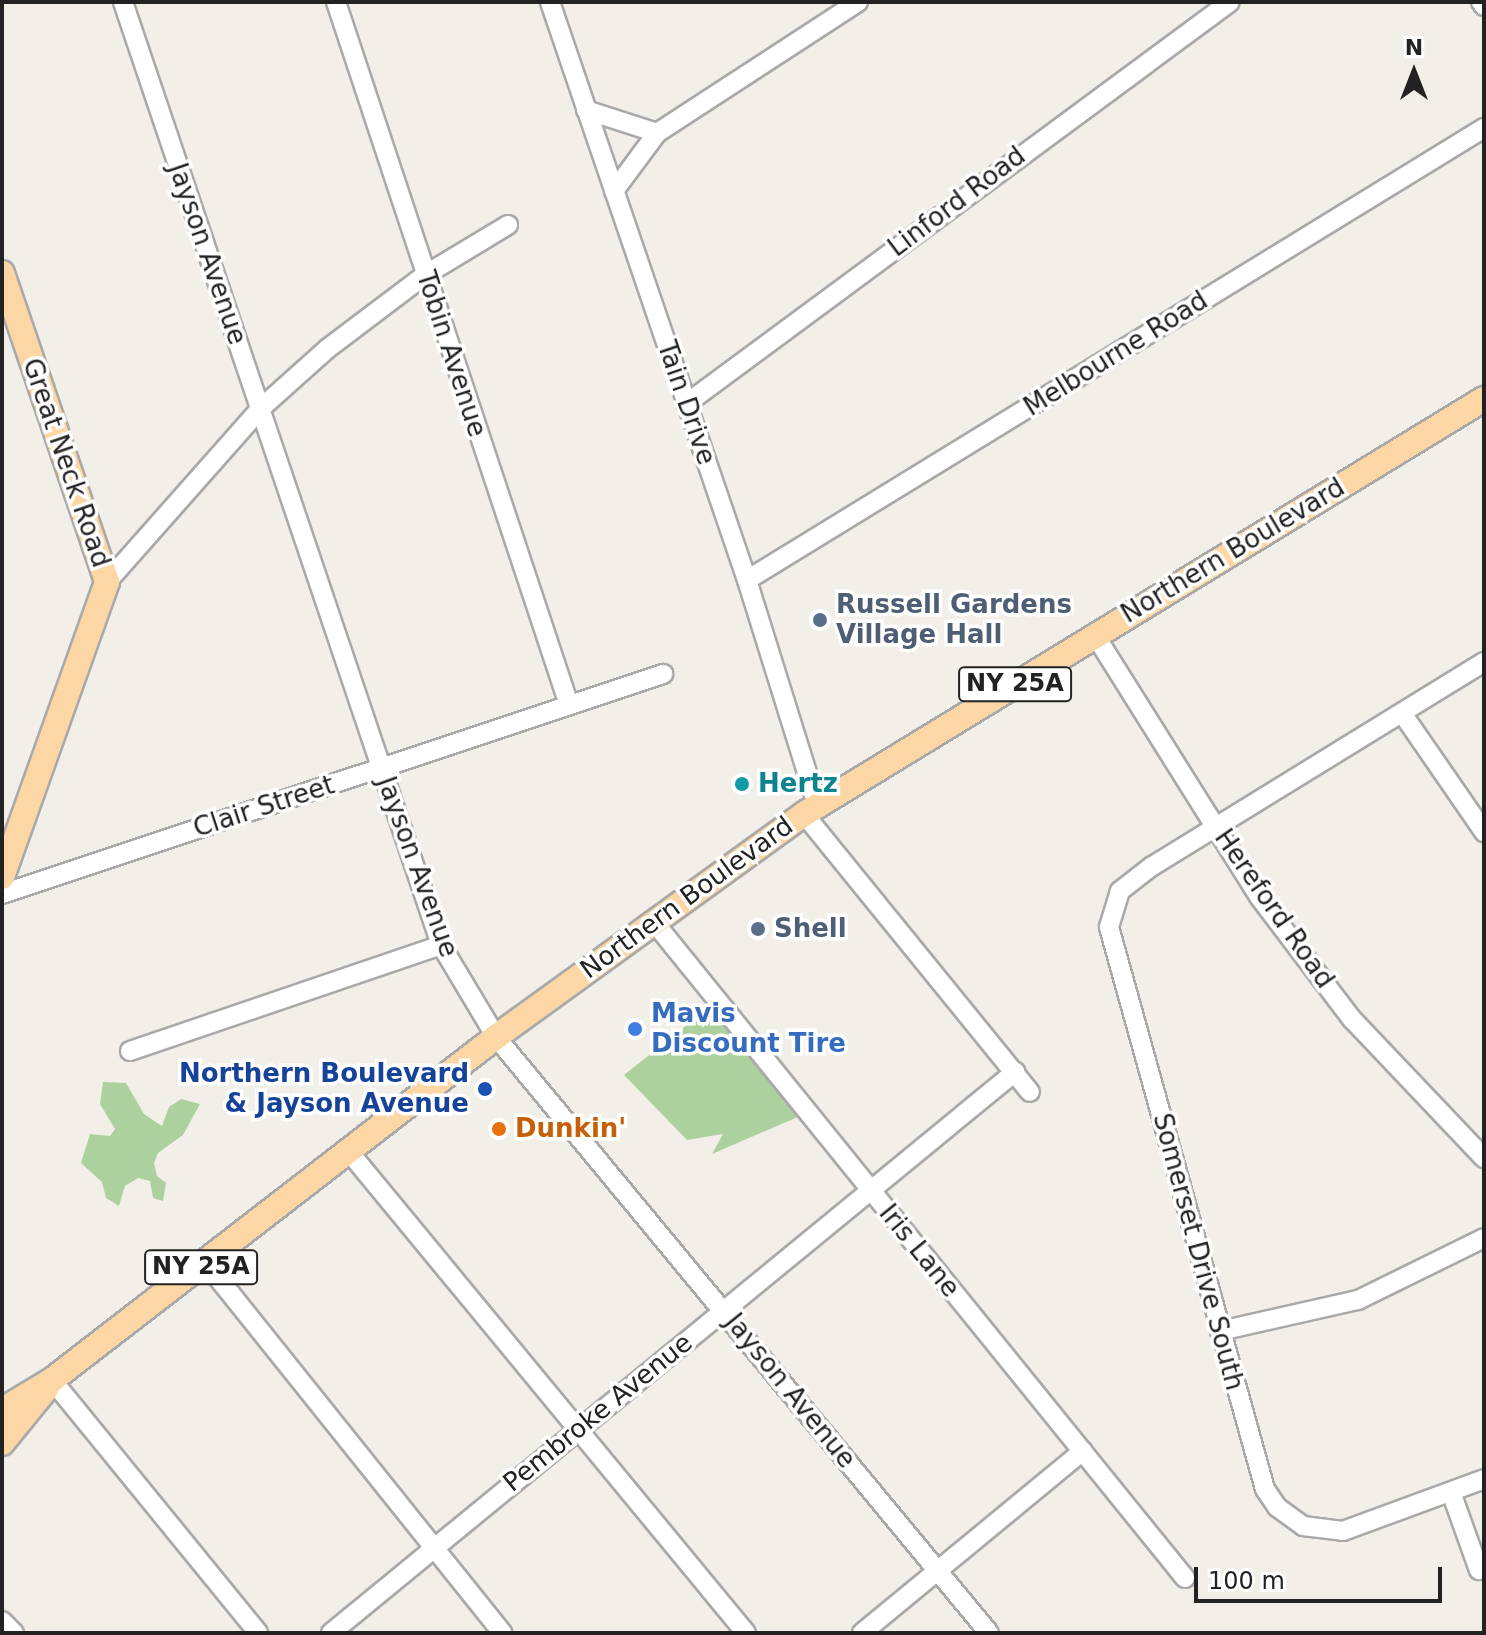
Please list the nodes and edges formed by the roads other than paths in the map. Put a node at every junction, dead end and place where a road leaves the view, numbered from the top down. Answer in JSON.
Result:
{"nodes":[{"id":1,"x":123,"y":2,"type":"edge"},
{"id":2,"x":336,"y":2,"type":"edge"},
{"id":3,"x":550,"y":2,"type":"edge"},
{"id":4,"x":858,"y":2,"type":"edge"},
{"id":5,"x":1230,"y":2,"type":"edge"},
{"id":6,"x":586,"y":110,"type":"junction"},
{"id":7,"x":1484,"y":128,"type":"edge"},
{"id":8,"x":657,"y":133,"type":"junction"},
{"id":9,"x":614,"y":191,"type":"junction"},
{"id":10,"x":508,"y":225,"type":"dead end"},
{"id":11,"x":2,"y":273,"type":"edge"},
{"id":12,"x":425,"y":275,"type":"junction"},
{"id":13,"x":1484,"y":399,"type":"edge"},
{"id":14,"x":686,"y":404,"type":"junction"},
{"id":15,"x":260,"y":409,"type":"junction"},
{"id":16,"x":747,"y":580,"type":"junction"},
{"id":17,"x":107,"y":582,"type":"junction"},
{"id":18,"x":1095,"y":635,"type":"junction"},
{"id":19,"x":1484,"y":662,"type":"edge"},
{"id":20,"x":663,"y":674,"type":"dead end"},
{"id":21,"x":569,"y":705,"type":"junction"},
{"id":22,"x":1402,"y":713,"type":"junction"},
{"id":23,"x":381,"y":768,"type":"junction"},
{"id":24,"x":810,"y":810,"type":"junction"},
{"id":25,"x":1216,"y":827,"type":"junction"},
{"id":26,"x":1484,"y":832,"type":"edge"},
{"id":27,"x":2,"y":877,"type":"edge"},
{"id":28,"x":2,"y":894,"type":"edge"},
{"id":29,"x":654,"y":922,"type":"junction"},
{"id":30,"x":441,"y":945,"type":"junction"},
{"id":31,"x":496,"y":1037,"type":"junction"},
{"id":32,"x":130,"y":1051,"type":"dead end"},
{"id":33,"x":1015,"y":1072,"type":"junction"},
{"id":34,"x":1030,"y":1092,"type":"dead end"},
{"id":35,"x":350,"y":1153,"type":"junction"},
{"id":36,"x":1484,"y":1158,"type":"edge"},
{"id":37,"x":869,"y":1191,"type":"junction"},
{"id":38,"x":1484,"y":1238,"type":"edge"},
{"id":39,"x":206,"y":1263,"type":"junction"},
{"id":40,"x":724,"y":1311,"type":"junction"},
{"id":41,"x":1220,"y":1331,"type":"junction"},
{"id":42,"x":52,"y":1380,"type":"junction"},
{"id":43,"x":2,"y":1410,"type":"edge"},
{"id":44,"x":579,"y":1431,"type":"junction"},
{"id":45,"x":2,"y":1443,"type":"edge"},
{"id":46,"x":1083,"y":1451,"type":"junction"},
{"id":47,"x":1484,"y":1479,"type":"edge"},
{"id":48,"x":1451,"y":1492,"type":"junction"},
{"id":49,"x":430,"y":1547,"type":"junction"},
{"id":50,"x":1479,"y":1570,"type":"dead end"},
{"id":51,"x":938,"y":1571,"type":"junction"},
{"id":52,"x":1185,"y":1578,"type":"dead end"},
{"id":53,"x":2,"y":1621,"type":"edge"},
{"id":54,"x":14,"y":1633,"type":"edge"},
{"id":55,"x":258,"y":1633,"type":"edge"},
{"id":56,"x":331,"y":1633,"type":"edge"},
{"id":57,"x":502,"y":1633,"type":"edge"},
{"id":58,"x":746,"y":1633,"type":"edge"},
{"id":59,"x":862,"y":1633,"type":"edge"},
{"id":60,"x":989,"y":1633,"type":"edge"}],
"edges":[{"from":1,"to":15,"type":"street","name":"Jayson Avenue"},
{"from":2,"to":12,"type":"street","name":"Tobin Avenue"},
{"from":3,"to":6,"type":"street","name":"Tain Drive"},
{"from":4,"to":8,"type":"street"},
{"from":5,"to":14,"type":"street","name":"Linford Road"},
{"from":6,"to":8,"type":"street"},
{"from":6,"to":9,"type":"street","name":"Tain Drive"},
{"from":7,"to":16,"type":"street","name":"Melbourne Road"},
{"from":8,"to":9,"type":"street"},
{"from":9,"to":14,"type":"street","name":"Tain Drive"},
{"from":10,"to":12,"type":"street"},
{"from":11,"to":17,"type":"main road","name":"Great Neck Road"},
{"from":12,"to":15,"type":"street"},
{"from":12,"to":21,"type":"street","name":"Tobin Avenue"},
{"from":13,"to":18,"type":"main road","name":"Northern Boulevard","number":"NY 25A"},
{"from":14,"to":16,"type":"street","name":"Tain Drive"},
{"from":15,"to":17,"type":"street"},
{"from":15,"to":23,"type":"street","name":"Jayson Avenue"},
{"from":16,"to":24,"type":"street","name":"Tain Drive"},
{"from":17,"to":27,"type":"main road","name":"Great Neck Road"},
{"from":18,"to":24,"type":"main road","name":"Northern Boulevard","number":"NY 25A"},
{"from":18,"to":25,"type":"street","name":"Hereford Road"},
{"from":19,"to":22,"type":"street","name":"Somerset Drive South"},
{"from":20,"to":21,"type":"street","name":"Clair Street"},
{"from":21,"to":23,"type":"street","name":"Clair Street"},
{"from":22,"to":25,"type":"street","name":"Somerset Drive South"},
{"from":22,"to":26,"type":"street"},
{"from":23,"to":28,"type":"street","name":"Clair Street"},
{"from":23,"to":30,"type":"street","name":"Jayson Avenue"},
{"from":24,"to":29,"type":"main road","name":"Northern Boulevard","number":"NY 25A"},
{"from":24,"to":33,"type":"street"},
{"from":25,"to":36,"type":"street","name":"Hereford Road"},
{"from":25,"to":41,"type":"street","name":"Somerset Drive South"},
{"from":29,"to":31,"type":"main road","name":"Northern Boulevard","number":"NY 25A"},
{"from":29,"to":37,"type":"street","name":"Iris Lane"},
{"from":30,"to":31,"type":"street","name":"Jayson Avenue"},
{"from":30,"to":32,"type":"street"},
{"from":31,"to":35,"type":"main road","name":"Northern Boulevard","number":"NY 25A"},
{"from":31,"to":40,"type":"street","name":"Jayson Avenue"},
{"from":33,"to":34,"type":"street"},
{"from":33,"to":37,"type":"street","name":"Pembroke Avenue"},
{"from":35,"to":39,"type":"main road","name":"Northern Boulevard","number":"NY 25A"},
{"from":35,"to":44,"type":"street"},
{"from":37,"to":40,"type":"street","name":"Pembroke Avenue"},
{"from":37,"to":46,"type":"street","name":"Iris Lane"},
{"from":38,"to":41,"type":"street"},
{"from":39,"to":42,"type":"main road","name":"Northern Boulevard","number":"NY 25A"},
{"from":39,"to":49,"type":"street"},
{"from":40,"to":44,"type":"street","name":"Pembroke Avenue"},
{"from":40,"to":51,"type":"street","name":"Jayson Avenue"},
{"from":41,"to":48,"type":"street","name":"Somerset Drive South"},
{"from":42,"to":43,"type":"main road","name":"Northern Boulevard","number":"NY 25A"},
{"from":42,"to":45,"type":"main road","name":"Northern Boulevard","number":"NY 25A"},
{"from":42,"to":55,"type":"street"},
{"from":44,"to":49,"type":"street","name":"Pembroke Avenue"},
{"from":44,"to":58,"type":"street"},
{"from":46,"to":51,"type":"street"},
{"from":46,"to":52,"type":"street","name":"Iris Lane"},
{"from":47,"to":48,"type":"street","name":"Somerset Drive South"},
{"from":48,"to":50,"type":"street"},
{"from":49,"to":56,"type":"street","name":"Pembroke Avenue"},
{"from":49,"to":57,"type":"street"},
{"from":51,"to":59,"type":"street"},
{"from":51,"to":60,"type":"street","name":"Jayson Avenue"},
{"from":53,"to":54,"type":"street"}]}
